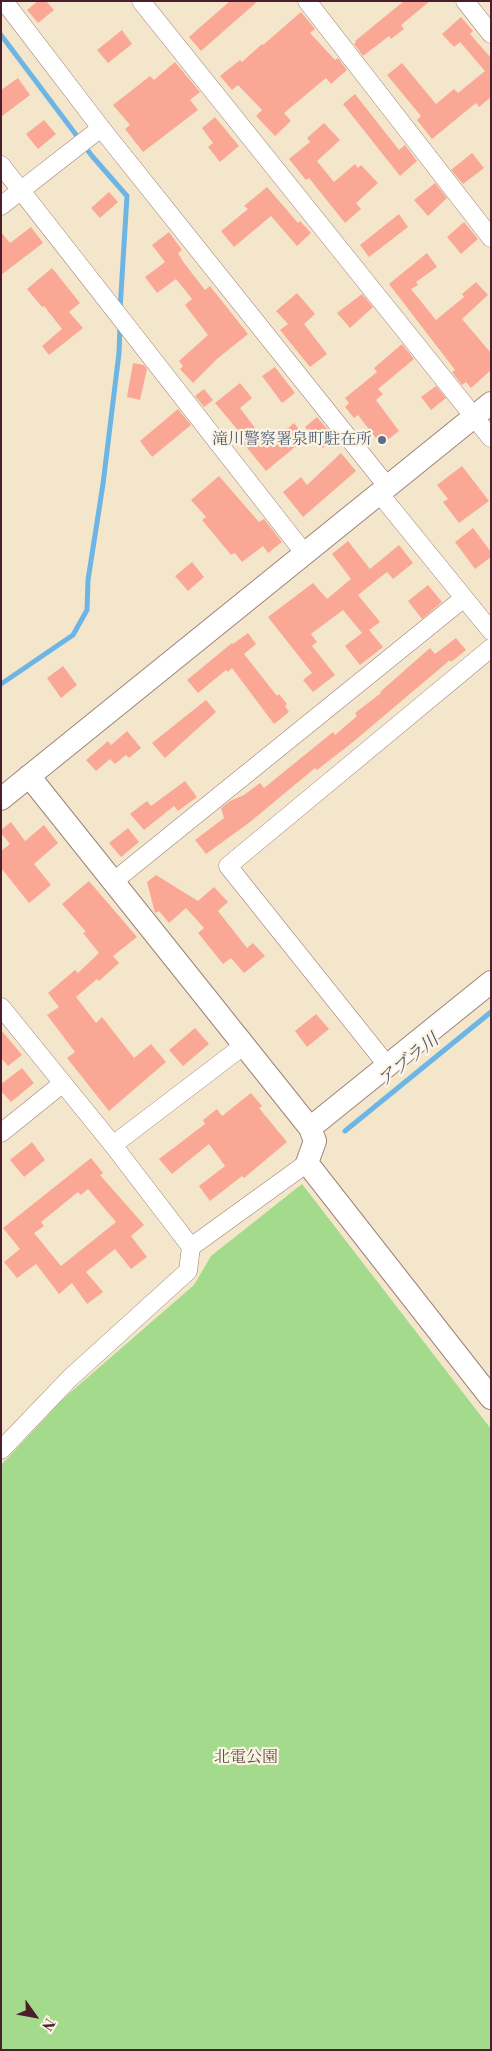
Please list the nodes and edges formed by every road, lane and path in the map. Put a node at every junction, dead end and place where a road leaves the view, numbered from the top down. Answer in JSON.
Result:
{"nodes":[{"id":1,"x":4,"y":1,"type":"edge"},
{"id":2,"x":141,"y":1,"type":"edge"},
{"id":3,"x":306,"y":1,"type":"edge"},
{"id":4,"x":465,"y":1,"type":"edge"},
{"id":5,"x":491,"y":34,"type":"edge"},
{"id":6,"x":101,"y":128,"type":"junction"},
{"id":7,"x":1,"y":166,"type":"edge"},
{"id":8,"x":22,"y":191,"type":"junction"},
{"id":9,"x":1,"y":206,"type":"edge"},
{"id":10,"x":491,"y":238,"type":"edge"},
{"id":11,"x":482,"y":410,"type":"edge"},
{"id":12,"x":491,"y":438,"type":"edge"},
{"id":13,"x":383,"y":490,"type":"junction"},
{"id":14,"x":304,"y":554,"type":"junction"},
{"id":15,"x":464,"y":598,"type":"junction"},
{"id":16,"x":491,"y":631,"type":"edge"},
{"id":17,"x":491,"y":648,"type":"edge"},
{"id":18,"x":29,"y":776,"type":"junction"},
{"id":19,"x":1,"y":798,"type":"edge"},
{"id":20,"x":114,"y":881,"type":"junction"},
{"id":21,"x":491,"y":982,"type":"edge"},
{"id":22,"x":1,"y":1007,"type":"edge"},
{"id":23,"x":243,"y":1046,"type":"junction"},
{"id":24,"x":387,"y":1065,"type":"junction"},
{"id":25,"x":63,"y":1084,"type":"junction"},
{"id":26,"x":310,"y":1128,"type":"junction"},
{"id":27,"x":1,"y":1133,"type":"edge"},
{"id":28,"x":113,"y":1145,"type":"junction"},
{"id":29,"x":307,"y":1162,"type":"junction"},
{"id":30,"x":191,"y":1246,"type":"junction"},
{"id":31,"x":491,"y":1398,"type":"edge"},
{"id":32,"x":1,"y":1450,"type":"edge"}],
"edges":[{"from":1,"to":6,"type":"street"},
{"from":2,"to":11,"type":"street"},
{"from":3,"to":10,"type":"street"},
{"from":4,"to":5,"type":"street"},
{"from":6,"to":8,"type":"street"},
{"from":6,"to":13,"type":"street"},
{"from":7,"to":8,"type":"street"},
{"from":8,"to":9,"type":"street"},
{"from":8,"to":14,"type":"street"},
{"from":11,"to":12,"type":"street"},
{"from":11,"to":13,"type":"street"},
{"from":13,"to":14,"type":"street"},
{"from":13,"to":15,"type":"street"},
{"from":14,"to":18,"type":"street"},
{"from":15,"to":16,"type":"street"},
{"from":15,"to":20,"type":"street"},
{"from":17,"to":24,"type":"street"},
{"from":18,"to":19,"type":"street"},
{"from":18,"to":20,"type":"street"},
{"from":20,"to":23,"type":"street"},
{"from":21,"to":24,"type":"street"},
{"from":22,"to":25,"type":"street"},
{"from":23,"to":26,"type":"street"},
{"from":23,"to":28,"type":"street"},
{"from":24,"to":26,"type":"street"},
{"from":25,"to":27,"type":"street"},
{"from":25,"to":28,"type":"street"},
{"from":26,"to":29,"type":"street"},
{"from":28,"to":30,"type":"street"},
{"from":29,"to":30,"type":"street"},
{"from":29,"to":31,"type":"street"},
{"from":30,"to":32,"type":"street"}]}
